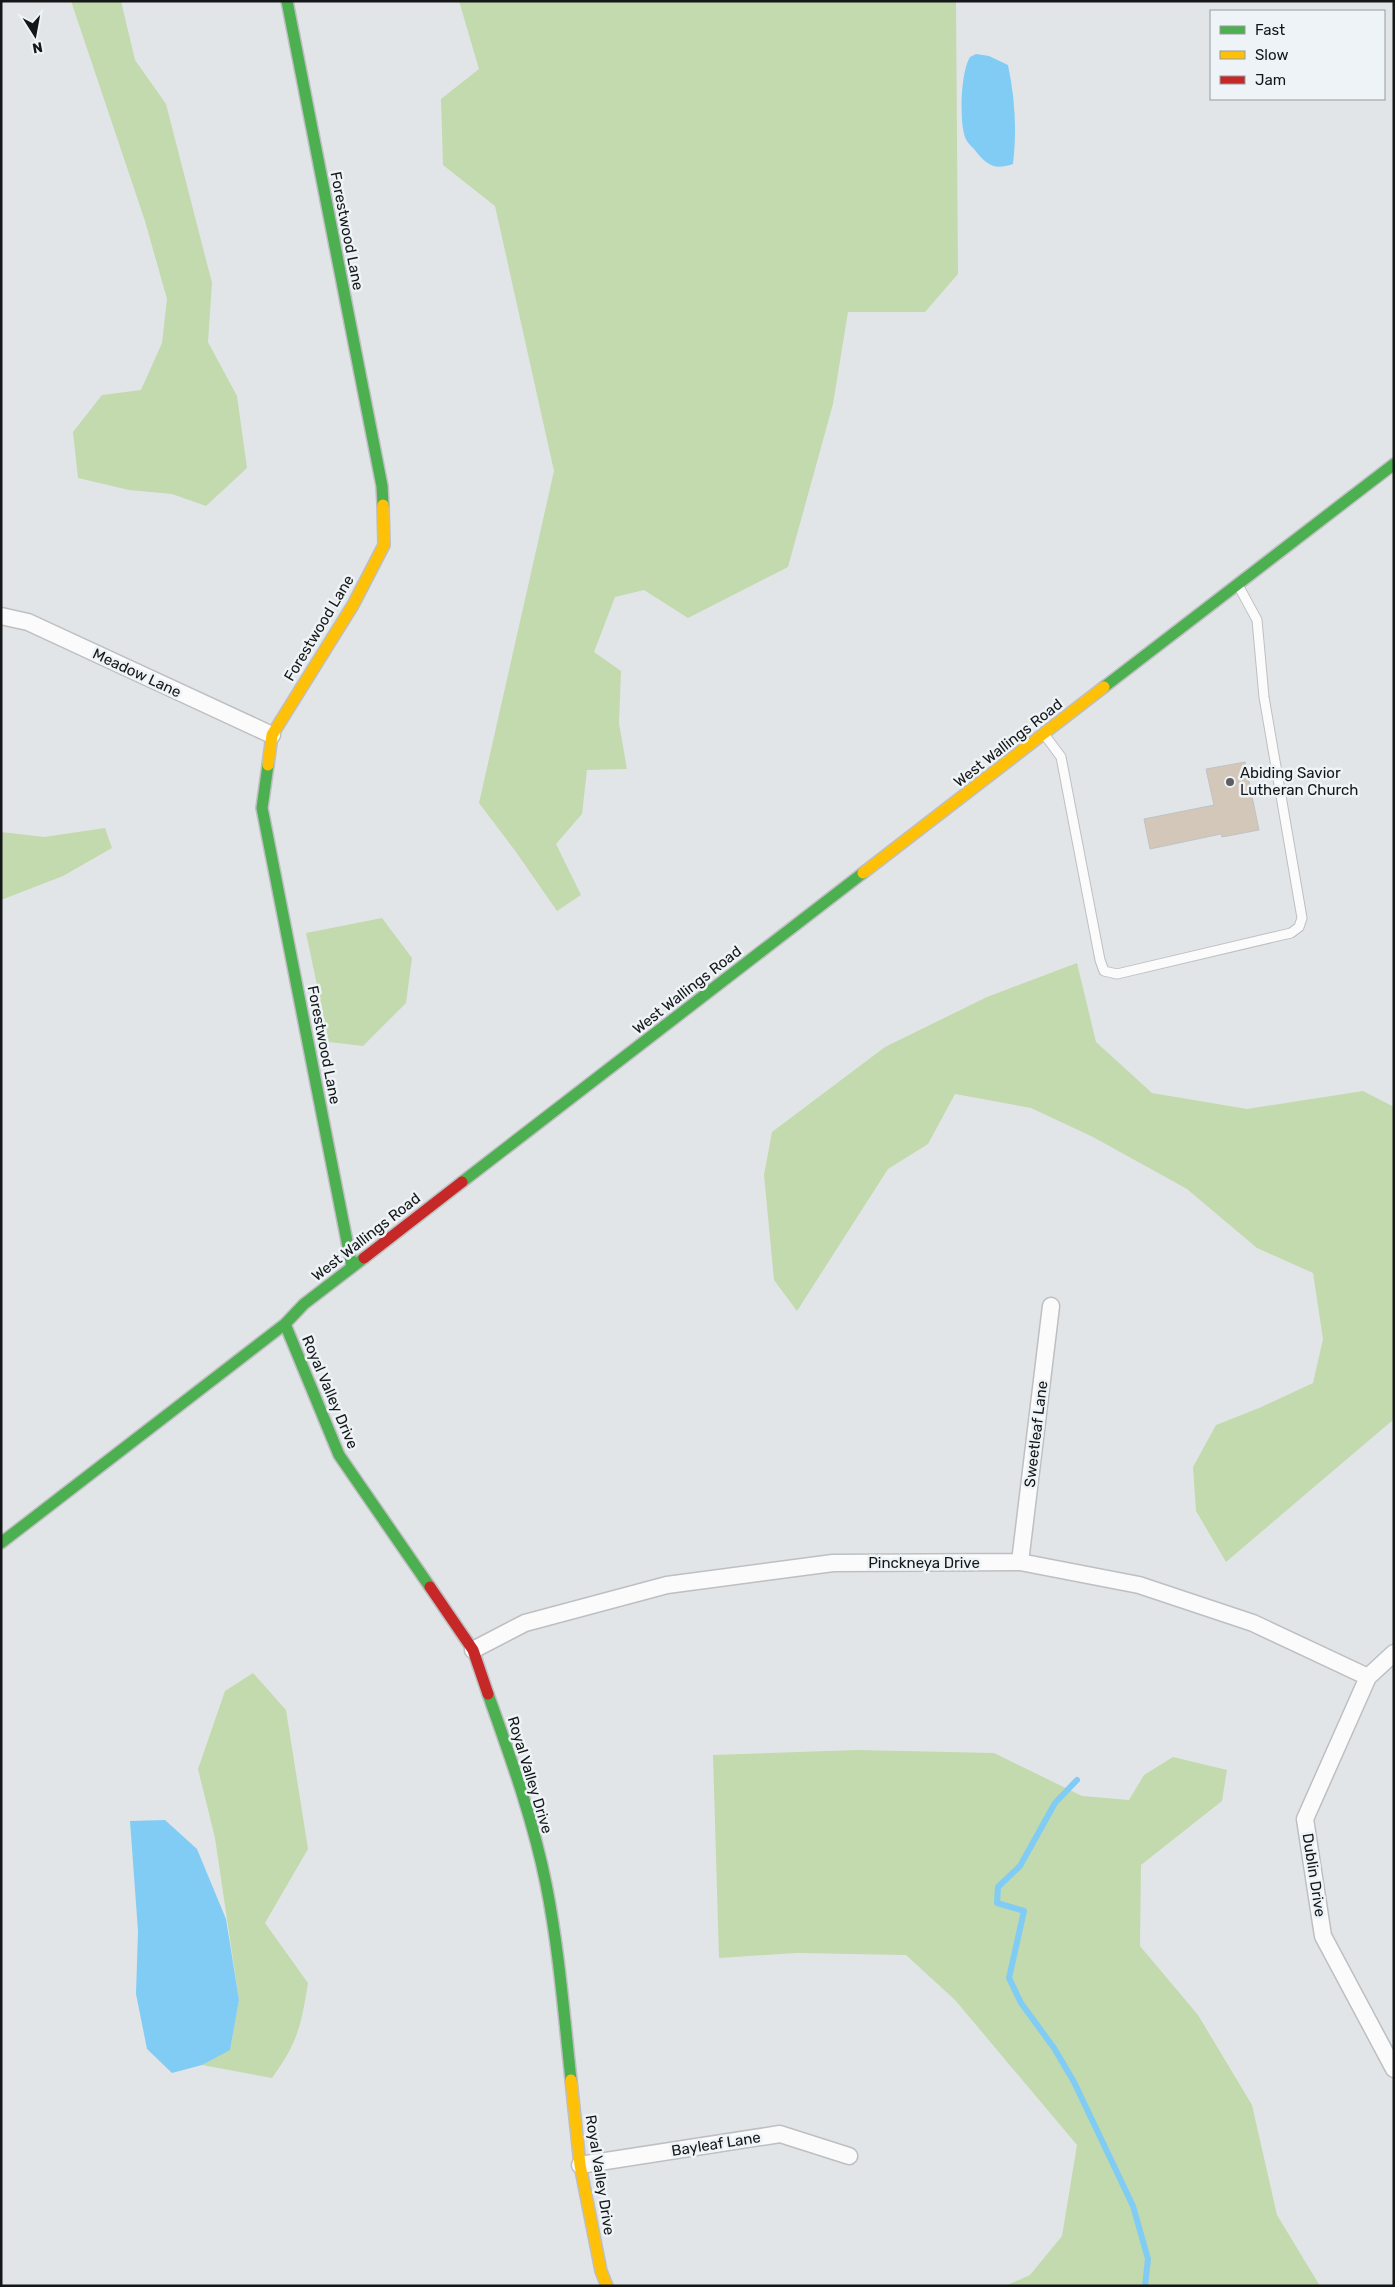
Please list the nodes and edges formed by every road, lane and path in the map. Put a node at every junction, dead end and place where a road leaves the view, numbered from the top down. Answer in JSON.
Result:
{"nodes":[{"id":1,"x":286,"y":1,"type":"edge"},
{"id":2,"x":1394,"y":464,"type":"edge"},
{"id":3,"x":1237,"y":585,"type":"junction"},
{"id":4,"x":1,"y":616,"type":"edge"},
{"id":5,"x":1044,"y":734,"type":"junction"},
{"id":6,"x":272,"y":735,"type":"junction"},
{"id":7,"x":352,"y":1266,"type":"junction"},
{"id":8,"x":1051,"y":1306,"type":"dead end"},
{"id":9,"x":285,"y":1324,"type":"junction"},
{"id":10,"x":1,"y":1543,"type":"edge"},
{"id":11,"x":1020,"y":1562,"type":"junction"},
{"id":12,"x":473,"y":1650,"type":"junction"},
{"id":13,"x":1394,"y":1653,"type":"edge"},
{"id":14,"x":1368,"y":1678,"type":"junction"},
{"id":15,"x":1394,"y":2069,"type":"edge"},
{"id":16,"x":849,"y":2156,"type":"dead end"},
{"id":17,"x":580,"y":2165,"type":"junction"},
{"id":18,"x":607,"y":2286,"type":"edge"}],
"edges":[{"from":1,"to":6,"type":"street","name":"Forestwood Lane"},
{"from":2,"to":3,"type":"street","name":"West Wallings Road"},
{"from":3,"to":5,"type":"street","name":"West Wallings Road"},
{"from":3,"to":5,"type":"lane"},
{"from":4,"to":6,"type":"street","name":"Meadow Lane"},
{"from":5,"to":7,"type":"street","name":"West Wallings Road"},
{"from":6,"to":7,"type":"street","name":"Forestwood Lane"},
{"from":7,"to":9,"type":"street","name":"West Wallings Road"},
{"from":8,"to":11,"type":"street","name":"Sweetleaf Lane"},
{"from":9,"to":10,"type":"street","name":"West Wallings Road"},
{"from":9,"to":12,"type":"street","name":"Royal Valley Drive"},
{"from":11,"to":12,"type":"street","name":"Pinckneya Drive"},
{"from":11,"to":14,"type":"street","name":"Pinckneya Drive"},
{"from":12,"to":17,"type":"street","name":"Royal Valley Drive"},
{"from":13,"to":14,"type":"street"},
{"from":14,"to":15,"type":"street","name":"Dublin Drive"},
{"from":16,"to":17,"type":"street","name":"Bayleaf Lane"},
{"from":17,"to":18,"type":"street","name":"Royal Valley Drive"}]}
